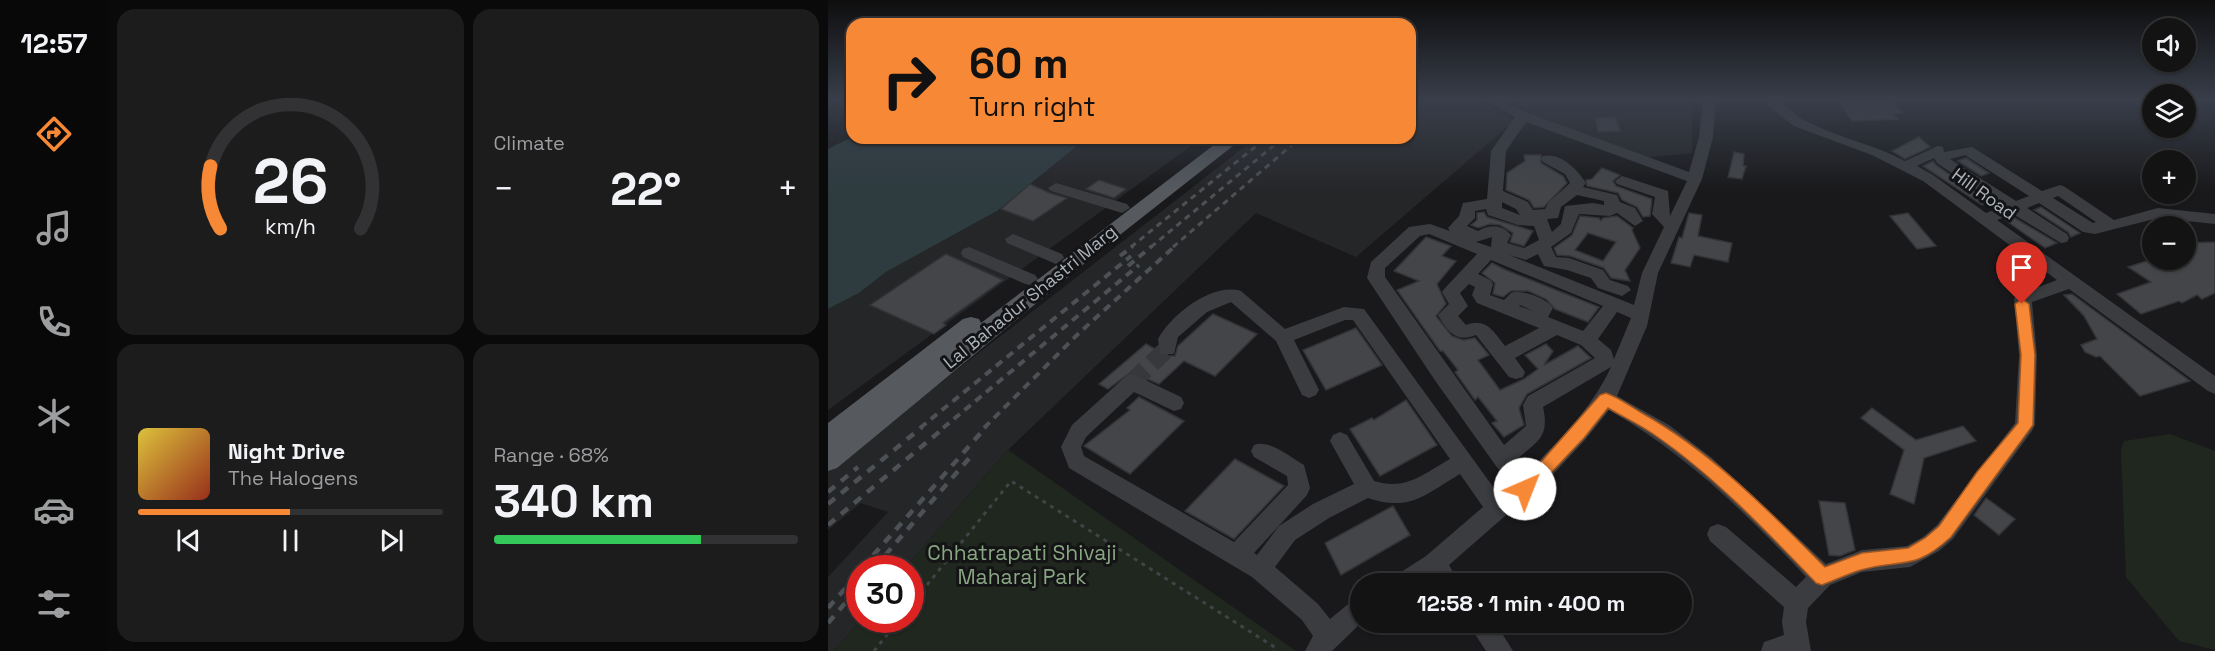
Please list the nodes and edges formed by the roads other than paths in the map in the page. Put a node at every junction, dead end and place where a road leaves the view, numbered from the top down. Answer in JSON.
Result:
{"nodes":[{"id":1,"x":1511,"y":130,"type":"edge"},
{"id":2,"x":1560,"y":130,"type":"edge"},
{"id":3,"x":1707,"y":130,"type":"edge"},
{"id":4,"x":1819,"y":130,"type":"edge"},
{"id":5,"x":1217,"y":144,"type":"edge"},
{"id":6,"x":1217,"y":144,"type":"edge"},
{"id":7,"x":1938,"y":150,"type":"dead end"},
{"id":8,"x":1891,"y":152,"type":"dead end"},
{"id":9,"x":1548,"y":159,"type":"dead end"},
{"id":10,"x":1908,"y":165,"type":"junction"},
{"id":11,"x":2002,"y":172,"type":"junction"},
{"id":12,"x":1695,"y":179,"type":"junction"},
{"id":13,"x":1622,"y":181,"type":"dead end"},
{"id":14,"x":1976,"y":182,"type":"junction"},
{"id":15,"x":1056,"y":188,"type":"dead end"},
{"id":16,"x":1574,"y":190,"type":"junction"},
{"id":17,"x":1495,"y":198,"type":"junction"},
{"id":18,"x":1122,"y":208,"type":"junction"},
{"id":19,"x":2014,"y":208,"type":"junction"},
{"id":20,"x":1612,"y":209,"type":"junction"},
{"id":21,"x":1571,"y":210,"type":"junction"},
{"id":22,"x":1544,"y":216,"type":"junction"},
{"id":23,"x":1985,"y":219,"type":"junction"},
{"id":24,"x":2215,"y":219,"type":"edge"},
{"id":25,"x":2114,"y":226,"type":"dead end"},
{"id":26,"x":1670,"y":227,"type":"junction"},
{"id":27,"x":2061,"y":238,"type":"dead end"},
{"id":28,"x":1012,"y":239,"type":"dead end"},
{"id":29,"x":1088,"y":242,"type":"junction"},
{"id":30,"x":1545,"y":244,"type":"junction"},
{"id":31,"x":969,"y":253,"type":"dead end"},
{"id":32,"x":1488,"y":253,"type":"junction"},
{"id":33,"x":1056,"y":258,"type":"junction"},
{"id":34,"x":1467,"y":276,"type":"junction"},
{"id":35,"x":1029,"y":279,"type":"junction"},
{"id":36,"x":2071,"y":282,"type":"junction"},
{"id":37,"x":1618,"y":297,"type":"junction"},
{"id":38,"x":1641,"y":315,"type":"junction"},
{"id":39,"x":1556,"y":328,"type":"junction"},
{"id":40,"x":1283,"y":337,"type":"junction"},
{"id":41,"x":1587,"y":340,"type":"junction"},
{"id":42,"x":1167,"y":349,"type":"tunnel mouth"},
{"id":43,"x":1503,"y":356,"type":"junction"},
{"id":44,"x":1516,"y":372,"type":"dead end"},
{"id":45,"x":2215,"y":386,"type":"edge"},
{"id":46,"x":1309,"y":390,"type":"dead end"},
{"id":47,"x":1606,"y":399,"type":"junction"},
{"id":48,"x":1174,"y":403,"type":"dead end"},
{"id":49,"x":828,"y":437,"type":"edge"},
{"id":50,"x":1340,"y":441,"type":"dead end"},
{"id":51,"x":1262,"y":451,"type":"dead end"},
{"id":52,"x":1503,"y":458,"type":"junction"},
{"id":53,"x":828,"y":460,"type":"edge"},
{"id":54,"x":1463,"y":462,"type":"junction"},
{"id":55,"x":1367,"y":488,"type":"junction"},
{"id":56,"x":1525,"y":489,"type":"junction"},
{"id":57,"x":1497,"y":508,"type":"junction"},
{"id":58,"x":1718,"y":534,"type":"dead end"},
{"id":59,"x":1236,"y":556,"type":"junction"},
{"id":60,"x":1434,"y":564,"type":"junction"},
{"id":61,"x":1260,"y":569,"type":"junction"},
{"id":62,"x":1420,"y":573,"type":"edge"},
{"id":63,"x":1441,"y":573,"type":"edge"},
{"id":64,"x":1822,"y":577,"type":"junction"},
{"id":65,"x":1797,"y":603,"type":"junction"},
{"id":66,"x":1350,"y":618,"type":"edge"},
{"id":67,"x":1487,"y":633,"type":"edge"},
{"id":68,"x":1322,"y":643,"type":"edge"},
{"id":69,"x":1797,"y":647,"type":"edge"},
{"id":70,"x":1501,"y":651,"type":"edge"},
{"id":71,"x":1773,"y":651,"type":"edge"}],
"edges":[{"from":1,"to":17,"type":"street"},
{"from":2,"to":12,"type":"street"},
{"from":3,"to":12,"type":"street"},
{"from":4,"to":10,"type":"street","name":"Hill Road"},
{"from":5,"to":18,"type":"main road","name":"Lal Bahadur Shastri Marg"},
{"from":6,"to":29,"type":"main road","name":"Lal Bahadur Shastri Marg"},
{"from":7,"to":10,"type":"street"},
{"from":8,"to":10,"type":"street"},
{"from":9,"to":16,"type":"street"},
{"from":10,"to":23,"type":"street","name":"Hill Road"},
{"from":11,"to":14,"type":"street"},
{"from":11,"to":14,"type":"street"},
{"from":11,"to":19,"type":"street"},
{"from":12,"to":26,"type":"street"},
{"from":13,"to":26,"type":"street"},
{"from":14,"to":19,"type":"street"},
{"from":15,"to":18,"type":"street"},
{"from":16,"to":20,"type":"street"},
{"from":16,"to":22,"type":"street"},
{"from":17,"to":22,"type":"street"},
{"from":17,"to":30,"type":"street"},
{"from":18,"to":29,"type":"main road","name":"Lal Bahadur Shastri Marg"},
{"from":19,"to":23,"type":"street"},
{"from":19,"to":27,"type":"street"},
{"from":20,"to":21,"type":"street"},
{"from":20,"to":26,"type":"street"},
{"from":21,"to":22,"type":"street"},
{"from":21,"to":30,"type":"street"},
{"from":22,"to":30,"type":"street"},
{"from":23,"to":36,"type":"street","name":"Hill Road"},
{"from":24,"to":25,"type":"street"},
{"from":26,"to":38,"type":"street"},
{"from":28,"to":33,"type":"street"},
{"from":29,"to":33,"type":"main road","name":"Lal Bahadur Shastri Marg"},
{"from":29,"to":53,"type":"main road","name":"Lal Bahadur Shastri Marg"},
{"from":30,"to":37,"type":"street"},
{"from":31,"to":35,"type":"street"},
{"from":32,"to":34,"type":"street"},
{"from":32,"to":37,"type":"street"},
{"from":32,"to":52,"type":"street"},
{"from":33,"to":35,"type":"main road","name":"Lal Bahadur Shastri Marg"},
{"from":34,"to":39,"type":"street"},
{"from":34,"to":43,"type":"street"},
{"from":35,"to":49,"type":"main road","name":"Lal Bahadur Shastri Marg"},
{"from":36,"to":45,"type":"street","name":"Hill Road"},
{"from":36,"to":64,"type":"street"},
{"from":37,"to":38,"type":"street"},
{"from":37,"to":41,"type":"street"},
{"from":38,"to":47,"type":"street"},
{"from":39,"to":41,"type":"street"},
{"from":39,"to":43,"type":"street"},
{"from":40,"to":42,"type":"street"},
{"from":40,"to":46,"type":"street"},
{"from":40,"to":54,"type":"street"},
{"from":41,"to":52,"type":"street"},
{"from":43,"to":44,"type":"street"},
{"from":47,"to":56,"type":"street"},
{"from":47,"to":64,"type":"street"},
{"from":48,"to":59,"type":"street"},
{"from":50,"to":55,"type":"street"},
{"from":51,"to":59,"type":"street"},
{"from":52,"to":56,"type":"street"},
{"from":54,"to":55,"type":"street"},
{"from":54,"to":57,"type":"street"},
{"from":55,"to":61,"type":"street"},
{"from":56,"to":57,"type":"street"},
{"from":57,"to":60,"type":"street"},
{"from":58,"to":65,"type":"street"},
{"from":59,"to":61,"type":"street"},
{"from":60,"to":62,"type":"street"},
{"from":60,"to":63,"type":"street"},
{"from":61,"to":68,"type":"street"},
{"from":64,"to":65,"type":"street"},
{"from":65,"to":69,"type":"street"},
{"from":66,"to":68,"type":"street"},
{"from":67,"to":70,"type":"street"},
{"from":69,"to":71,"type":"street"}]}
